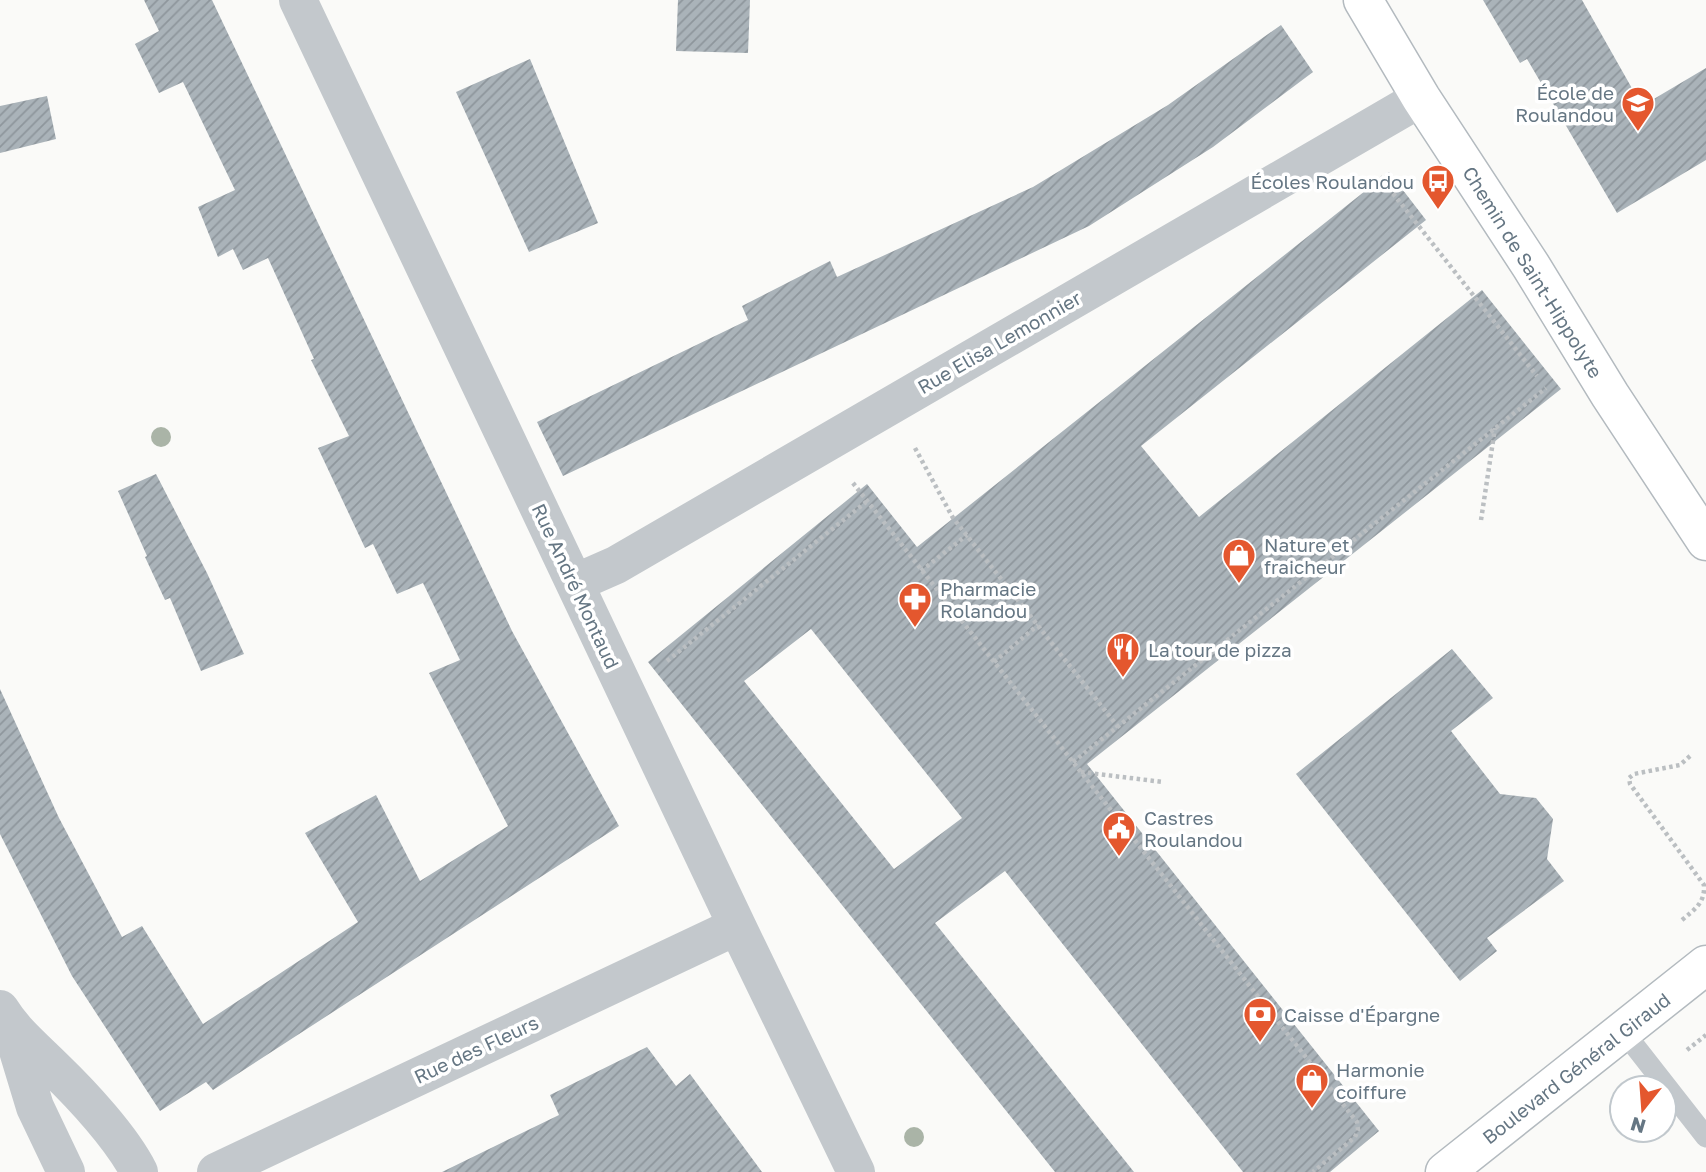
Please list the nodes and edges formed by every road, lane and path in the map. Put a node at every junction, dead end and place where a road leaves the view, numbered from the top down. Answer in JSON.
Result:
{"nodes":[{"id":1,"x":298,"y":0,"type":"edge"},
{"id":2,"x":1363,"y":0,"type":"edge"},
{"id":3,"x":1421,"y":98,"type":"junction"},
{"id":4,"x":1381,"y":178,"type":"dead end"},
{"id":5,"x":1546,"y":388,"type":"junction"},
{"id":6,"x":1552,"y":396,"type":"dead end"},
{"id":7,"x":890,"y":405,"type":"junction"},
{"id":8,"x":1495,"y":428,"type":"junction"},
{"id":9,"x":858,"y":492,"type":"dead end"},
{"id":10,"x":866,"y":502,"type":"junction"},
{"id":11,"x":1481,"y":520,"type":"dead end"},
{"id":12,"x":967,"y":535,"type":"junction"},
{"id":13,"x":1706,"y":541,"type":"edge"},
{"id":14,"x":921,"y":570,"type":"junction"},
{"id":15,"x":575,"y":583,"type":"junction"},
{"id":16,"x":1038,"y":625,"type":"junction"},
{"id":17,"x":667,"y":662,"type":"dead end"},
{"id":18,"x":993,"y":662,"type":"junction"},
{"id":19,"x":1118,"y":727,"type":"junction"},
{"id":20,"x":1690,"y":756,"type":"dead end"},
{"id":21,"x":1073,"y":762,"type":"junction"},
{"id":22,"x":1080,"y":772,"type":"junction"},
{"id":23,"x":1163,"y":782,"type":"dead end"},
{"id":24,"x":1679,"y":922,"type":"dead end"},
{"id":25,"x":737,"y":926,"type":"junction"},
{"id":26,"x":1706,"y":965,"type":"edge"},
{"id":27,"x":5,"y":1017,"type":"edge"},
{"id":28,"x":1623,"y":1031,"type":"junction"},
{"id":29,"x":1706,"y":1137,"type":"edge"},
{"id":30,"x":1448,"y":1171,"type":"edge"},
{"id":31,"x":66,"y":1172,"type":"edge"},
{"id":32,"x":139,"y":1172,"type":"edge"},
{"id":33,"x":216,"y":1172,"type":"edge"},
{"id":34,"x":856,"y":1172,"type":"edge"},
{"id":35,"x":1313,"y":1172,"type":"edge"}],
"edges":[{"from":1,"to":15,"type":"street","name":"Rue André Montaud"},
{"from":2,"to":3,"type":"street","name":"Chemin de Saint-Hippolyte"},
{"from":3,"to":7,"type":"street","name":"Rue Elisa Lemonnier"},
{"from":3,"to":13,"type":"street","name":"Chemin de Saint-Hippolyte"},
{"from":4,"to":5,"type":"path"},
{"from":5,"to":6,"type":"path"},
{"from":5,"to":8,"type":"path"},
{"from":7,"to":12,"type":"path"},
{"from":7,"to":15,"type":"street","name":"Rue Elisa Lemonnier"},
{"from":8,"to":11,"type":"path"},
{"from":8,"to":19,"type":"path"},
{"from":9,"to":10,"type":"path"},
{"from":10,"to":14,"type":"path"},
{"from":10,"to":17,"type":"path"},
{"from":12,"to":14,"type":"path"},
{"from":12,"to":16,"type":"path"},
{"from":14,"to":18,"type":"path"},
{"from":15,"to":25,"type":"street","name":"Rue André Montaud"},
{"from":16,"to":18,"type":"path"},
{"from":16,"to":19,"type":"path"},
{"from":18,"to":21,"type":"path"},
{"from":19,"to":21,"type":"path"},
{"from":20,"to":24,"type":"path"},
{"from":21,"to":22,"type":"path"},
{"from":22,"to":23,"type":"path"},
{"from":22,"to":35,"type":"path"},
{"from":25,"to":33,"type":"street","name":"Rue des Fleurs"},
{"from":25,"to":34,"type":"street","name":"Rue André Montaud"},
{"from":26,"to":28,"type":"street","name":"Boulevard Général Giraud"},
{"from":27,"to":31,"type":"street"},
{"from":27,"to":32,"type":"street"},
{"from":28,"to":29,"type":"lane"},
{"from":28,"to":30,"type":"street","name":"Boulevard Général Giraud"}]}
